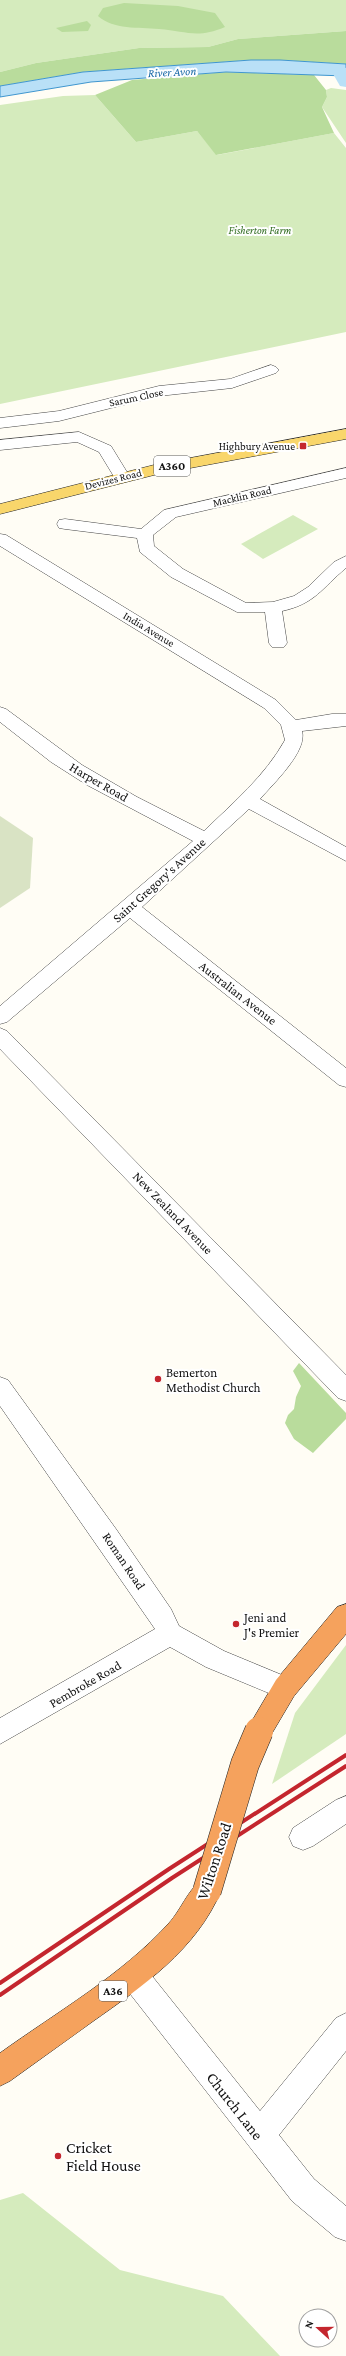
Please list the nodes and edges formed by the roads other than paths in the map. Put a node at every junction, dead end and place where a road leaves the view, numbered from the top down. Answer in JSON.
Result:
{"nodes":[{"id":1,"x":271,"y":370,"type":"dead end"},
{"id":2,"x":0,"y":423,"type":"edge"},
{"id":3,"x":346,"y":434,"type":"edge"},
{"id":4,"x":0,"y":445,"type":"edge"},
{"id":5,"x":346,"y":473,"type":"edge"},
{"id":6,"x":122,"y":477,"type":"junction"},
{"id":7,"x":0,"y":509,"type":"edge"},
{"id":8,"x":65,"y":524,"type":"dead end"},
{"id":9,"x":145,"y":534,"type":"junction"},
{"id":10,"x":0,"y":539,"type":"edge"},
{"id":11,"x":346,"y":561,"type":"edge"},
{"id":12,"x":273,"y":607,"type":"junction"},
{"id":13,"x":278,"y":643,"type":"dead end"},
{"id":14,"x":0,"y":713,"type":"edge"},
{"id":15,"x":346,"y":720,"type":"edge"},
{"id":16,"x":291,"y":727,"type":"junction"},
{"id":17,"x":248,"y":800,"type":"junction"},
{"id":18,"x":205,"y":839,"type":"junction"},
{"id":19,"x":346,"y":856,"type":"edge"},
{"id":20,"x":130,"y":908,"type":"junction"},
{"id":21,"x":0,"y":1017,"type":"edge"},
{"id":22,"x":0,"y":1036,"type":"edge"},
{"id":23,"x":346,"y":1079,"type":"edge"},
{"id":24,"x":0,"y":1387,"type":"edge"},
{"id":25,"x":346,"y":1391,"type":"edge"},
{"id":26,"x":346,"y":1615,"type":"edge"},
{"id":27,"x":170,"y":1634,"type":"junction"},
{"id":28,"x":285,"y":1688,"type":"junction"},
{"id":29,"x":0,"y":1732,"type":"edge"},
{"id":30,"x":346,"y":1809,"type":"edge"},
{"id":31,"x":303,"y":1837,"type":"dead end"},
{"id":32,"x":134,"y":1976,"type":"junction"},
{"id":33,"x":346,"y":2028,"type":"edge"},
{"id":34,"x":0,"y":2071,"type":"edge"},
{"id":35,"x":259,"y":2136,"type":"junction"},
{"id":36,"x":346,"y":2226,"type":"edge"}],
"edges":[{"from":1,"to":2,"type":"street","name":"Sarum Close"},
{"from":3,"to":6,"type":"main road","name":"Devizes Road","number":"A360"},
{"from":4,"to":6,"type":"street"},
{"from":5,"to":9,"type":"street","name":"Macklin Road"},
{"from":6,"to":7,"type":"main road","name":"Devizes Road","number":"A360"},
{"from":8,"to":9,"type":"street"},
{"from":9,"to":12,"type":"street"},
{"from":10,"to":16,"type":"street","name":"India Avenue"},
{"from":11,"to":12,"type":"street"},
{"from":12,"to":13,"type":"street"},
{"from":14,"to":18,"type":"street","name":"Harper Road"},
{"from":15,"to":16,"type":"street"},
{"from":16,"to":17,"type":"street","name":"Saint Gregory's Avenue"},
{"from":17,"to":18,"type":"street","name":"Saint Gregory's Avenue"},
{"from":17,"to":19,"type":"street"},
{"from":18,"to":20,"type":"street","name":"Saint Gregory's Avenue"},
{"from":20,"to":21,"type":"street","name":"Saint Gregory's Avenue"},
{"from":20,"to":23,"type":"street","name":"Australian Avenue"},
{"from":22,"to":25,"type":"street","name":"New Zealand Avenue"},
{"from":24,"to":27,"type":"street","name":"Roman Road"},
{"from":26,"to":28,"type":"highway","name":"Wilton Road","number":"A36"},
{"from":27,"to":28,"type":"street"},
{"from":27,"to":29,"type":"street","name":"Pembroke Road"},
{"from":28,"to":32,"type":"highway","name":"Wilton Road","number":"A36","bridge":true},
{"from":30,"to":31,"type":"street"},
{"from":32,"to":34,"type":"highway","name":"Wilton Road","number":"A36"},
{"from":32,"to":35,"type":"street","name":"Church Lane"},
{"from":33,"to":35,"type":"street"},
{"from":35,"to":36,"type":"street","name":"Church Lane"}]}
